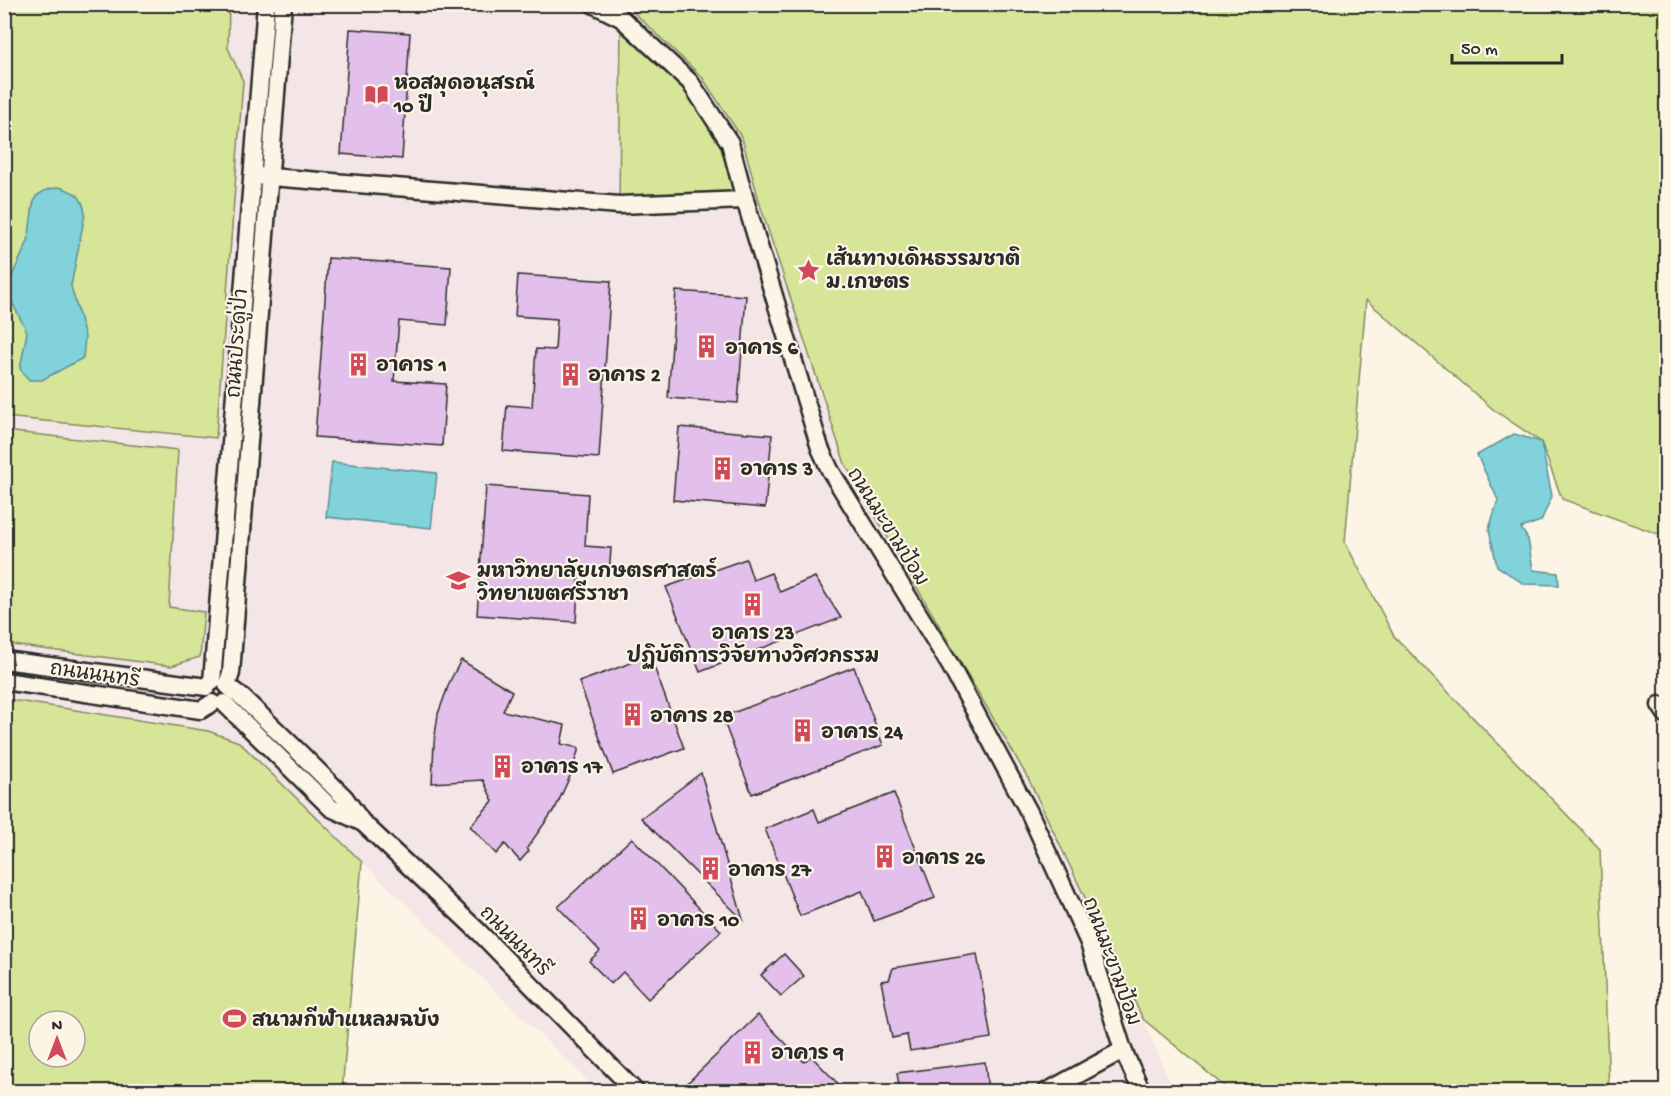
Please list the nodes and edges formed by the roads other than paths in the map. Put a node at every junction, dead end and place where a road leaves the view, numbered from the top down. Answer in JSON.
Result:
{"nodes":[{"id":1,"x":266,"y":4,"type":"edge"},
{"id":2,"x":282,"y":4,"type":"edge"},
{"id":3,"x":593,"y":4,"type":"edge"},
{"id":4,"x":260,"y":176,"type":"junction"},
{"id":5,"x":745,"y":200,"type":"junction"},
{"id":6,"x":4,"y":660,"type":"edge"},
{"id":7,"x":4,"y":681,"type":"edge"},
{"id":8,"x":218,"y":691,"type":"junction"},
{"id":9,"x":1124,"y":1050,"type":"junction"},
{"id":10,"x":636,"y":1092,"type":"edge"},
{"id":11,"x":1046,"y":1092,"type":"edge"},
{"id":12,"x":1143,"y":1092,"type":"edge"}],
"edges":[{"from":1,"to":4,"type":"street","name":"ถนนประดู่ป่า"},
{"from":2,"to":4,"type":"street","name":"ถนนประดู่ป่า"},
{"from":3,"to":5,"type":"street","name":"ถนนมะขามป้อม"},
{"from":4,"to":5,"type":"street"},
{"from":4,"to":8,"type":"street","name":"ถนนประดู่ป่า"},
{"from":5,"to":9,"type":"street","name":"ถนนมะขามป้อม"},
{"from":6,"to":8,"type":"street","name":"ถนนนนทรี"},
{"from":7,"to":8,"type":"street","name":"ถนนนนทรี"},
{"from":8,"to":10,"type":"street","name":"ถนนนนทรี"},
{"from":9,"to":11,"type":"street"},
{"from":9,"to":12,"type":"street","name":"ถนนมะขามป้อม"}]}
